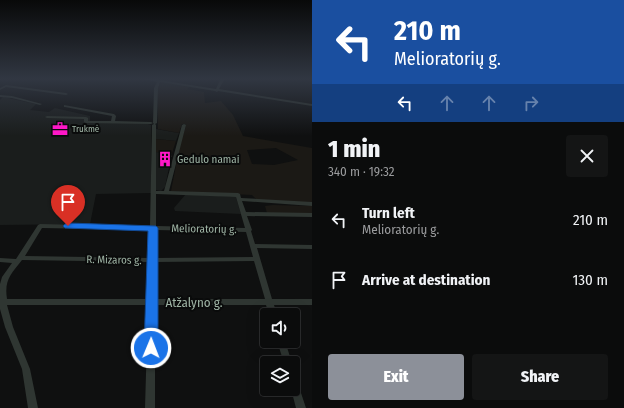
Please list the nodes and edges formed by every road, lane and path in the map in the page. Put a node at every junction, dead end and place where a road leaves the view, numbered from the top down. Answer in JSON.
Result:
{"nodes":[{"id":1,"x":16,"y":98,"type":"edge"},
{"id":2,"x":155,"y":98,"type":"edge"},
{"id":3,"x":268,"y":98,"type":"edge"},
{"id":4,"x":40,"y":104,"type":"dead end"},
{"id":5,"x":312,"y":105,"type":"edge"},
{"id":6,"x":65,"y":106,"type":"dead end"},
{"id":7,"x":47,"y":117,"type":"dead end"},
{"id":8,"x":114,"y":122,"type":"junction"},
{"id":9,"x":153,"y":124,"type":"junction"},
{"id":10,"x":184,"y":125,"type":"dead end"},
{"id":11,"x":153,"y":192,"type":"junction"},
{"id":12,"x":166,"y":192,"type":"junction"},
{"id":13,"x":239,"y":197,"type":"junction"},
{"id":14,"x":312,"y":204,"type":"edge"},
{"id":15,"x":244,"y":214,"type":"junction"},
{"id":16,"x":312,"y":215,"type":"edge"},
{"id":17,"x":153,"y":228,"type":"junction"},
{"id":18,"x":249,"y":230,"type":"junction"},
{"id":19,"x":253,"y":246,"type":"junction"},
{"id":20,"x":312,"y":247,"type":"edge"},
{"id":21,"x":256,"y":259,"type":"junction"},
{"id":22,"x":0,"y":260,"type":"edge"},
{"id":23,"x":18,"y":260,"type":"junction"},
{"id":24,"x":152,"y":260,"type":"junction"},
{"id":25,"x":3,"y":302,"type":"junction"},
{"id":26,"x":270,"y":302,"type":"junction"},
{"id":27,"x":312,"y":302,"type":"edge"},
{"id":28,"x":152,"y":303,"type":"junction"},
{"id":29,"x":272,"y":308,"type":"edge"},
{"id":30,"x":297,"y":396,"type":"edge"},
{"id":31,"x":33,"y":408,"type":"edge"},
{"id":32,"x":150,"y":408,"type":"edge"},
{"id":33,"x":301,"y":408,"type":"edge"}],
"edges":[{"from":1,"to":4,"type":"street"},
{"from":2,"to":9,"type":"street"},
{"from":3,"to":5,"type":"street"},
{"from":6,"to":8,"type":"street"},
{"from":7,"to":8,"type":"street"},
{"from":8,"to":9,"type":"street"},
{"from":9,"to":11,"type":"street"},
{"from":10,"to":12,"type":"street"},
{"from":11,"to":12,"type":"street"},
{"from":11,"to":17,"type":"street"},
{"from":12,"to":13,"type":"street"},
{"from":13,"to":14,"type":"street"},
{"from":13,"to":15,"type":"street"},
{"from":15,"to":16,"type":"street"},
{"from":15,"to":18,"type":"street"},
{"from":17,"to":18,"type":"street","name":"Melioratorių g."},
{"from":17,"to":23,"type":"street","name":"Melioratorių g."},
{"from":17,"to":24,"type":"street"},
{"from":18,"to":19,"type":"street"},
{"from":19,"to":20,"type":"street"},
{"from":19,"to":21,"type":"street"},
{"from":21,"to":24,"type":"street","name":"R. Mizaros g."},
{"from":21,"to":26,"type":"street"},
{"from":22,"to":23,"type":"street","name":"R. Mizaros g."},
{"from":23,"to":24,"type":"street","name":"R. Mizaros g."},
{"from":23,"to":25,"type":"street"},
{"from":24,"to":28,"type":"street"},
{"from":25,"to":28,"type":"street","name":"Atžalyno g."},
{"from":25,"to":31,"type":"street"},
{"from":26,"to":27,"type":"street","name":"Atžalyno g."},
{"from":26,"to":28,"type":"street","name":"Atžalyno g."},
{"from":26,"to":29,"type":"street"},
{"from":28,"to":32,"type":"street"},
{"from":30,"to":33,"type":"street"}]}
